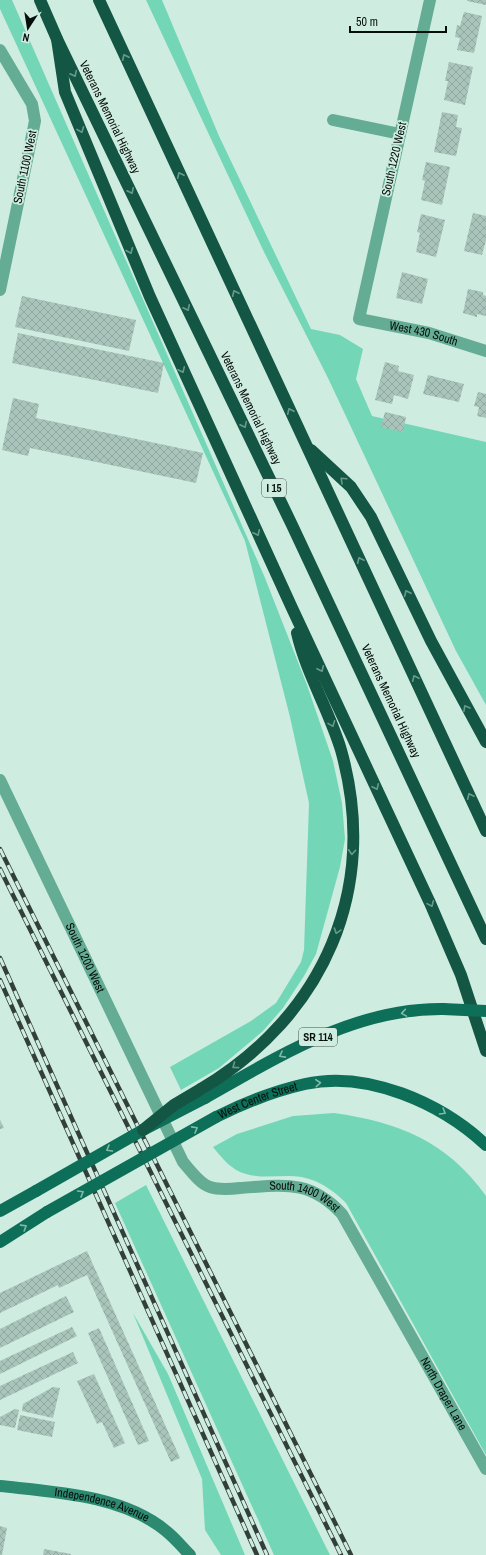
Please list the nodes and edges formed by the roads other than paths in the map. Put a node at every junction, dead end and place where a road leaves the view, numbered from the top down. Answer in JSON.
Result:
{"nodes":[{"id":1,"x":40,"y":0,"type":"edge"},
{"id":2,"x":99,"y":0,"type":"edge"},
{"id":3,"x":430,"y":0,"type":"edge"},
{"id":4,"x":57,"y":39,"type":"junction"},
{"id":5,"x":0,"y":50,"type":"edge"},
{"id":6,"x":333,"y":120,"type":"dead end"},
{"id":7,"x":400,"y":134,"type":"junction"},
{"id":8,"x":0,"y":290,"type":"edge"},
{"id":9,"x":359,"y":319,"type":"joint"},
{"id":10,"x":486,"y":351,"type":"edge"},
{"id":11,"x":307,"y":446,"type":"junction"},
{"id":12,"x":292,"y":608,"type":"junction"},
{"id":13,"x":486,"y":742,"type":"edge"},
{"id":14,"x":0,"y":780,"type":"edge"},
{"id":15,"x":486,"y":831,"type":"edge"},
{"id":16,"x":486,"y":939,"type":"edge"},
{"id":17,"x":486,"y":1011,"type":"edge"},
{"id":18,"x":486,"y":1051,"type":"edge"},
{"id":19,"x":203,"y":1093,"type":"junction"},
{"id":20,"x":143,"y":1130,"type":"joint"},
{"id":21,"x":170,"y":1135,"type":"joint"},
{"id":22,"x":486,"y":1145,"type":"edge"},
{"id":23,"x":0,"y":1213,"type":"edge"},
{"id":24,"x":0,"y":1242,"type":"edge"},
{"id":25,"x":401,"y":1319,"type":"joint"},
{"id":26,"x":486,"y":1469,"type":"edge"},
{"id":27,"x":0,"y":1486,"type":"edge"},
{"id":28,"x":190,"y":1555,"type":"edge"}],
"edges":[{"from":1,"to":4,"type":"highway","name":"Veterans Memorial Highway","number":"I 15"},
{"from":11,"to":2,"type":"highway","one_way":true},
{"from":3,"to":7,"type":"street","name":"South 1220 West"},
{"from":4,"to":12,"type":"highway","one_way":true},
{"from":4,"to":16,"type":"highway","name":"Veterans Memorial Highway","number":"I 15","one_way":true},
{"from":5,"to":8,"type":"street","name":"South 1100 West"},
{"from":6,"to":7,"type":"street"},
{"from":7,"to":9,"type":"street","name":"South 1220 West"},
{"from":9,"to":10,"type":"street","name":"West 430 South"},
{"from":13,"to":11,"type":"highway","one_way":true},
{"from":15,"to":11,"type":"highway","one_way":true},
{"from":12,"to":18,"type":"highway","one_way":true},
{"from":12,"to":19,"type":"highway","one_way":true},
{"from":14,"to":21,"type":"street","name":"South 1200 West"},
{"from":17,"to":19,"type":"main road","name":"West Center Street","number":"SR 114","one_way":true,"bridge":true},
{"from":19,"to":20,"type":"highway","bridge":true},
{"from":20,"to":23,"type":"main road","one_way":true,"bridge":true},
{"from":21,"to":25,"type":"street","name":"South 1400 West"},
{"from":24,"to":22,"type":"main road","name":"West Center Street","one_way":true,"bridge":true},
{"from":25,"to":26,"type":"street","name":"North Draper Lane"},
{"from":27,"to":28,"type":"street","name":"Independence Avenue"}]}
